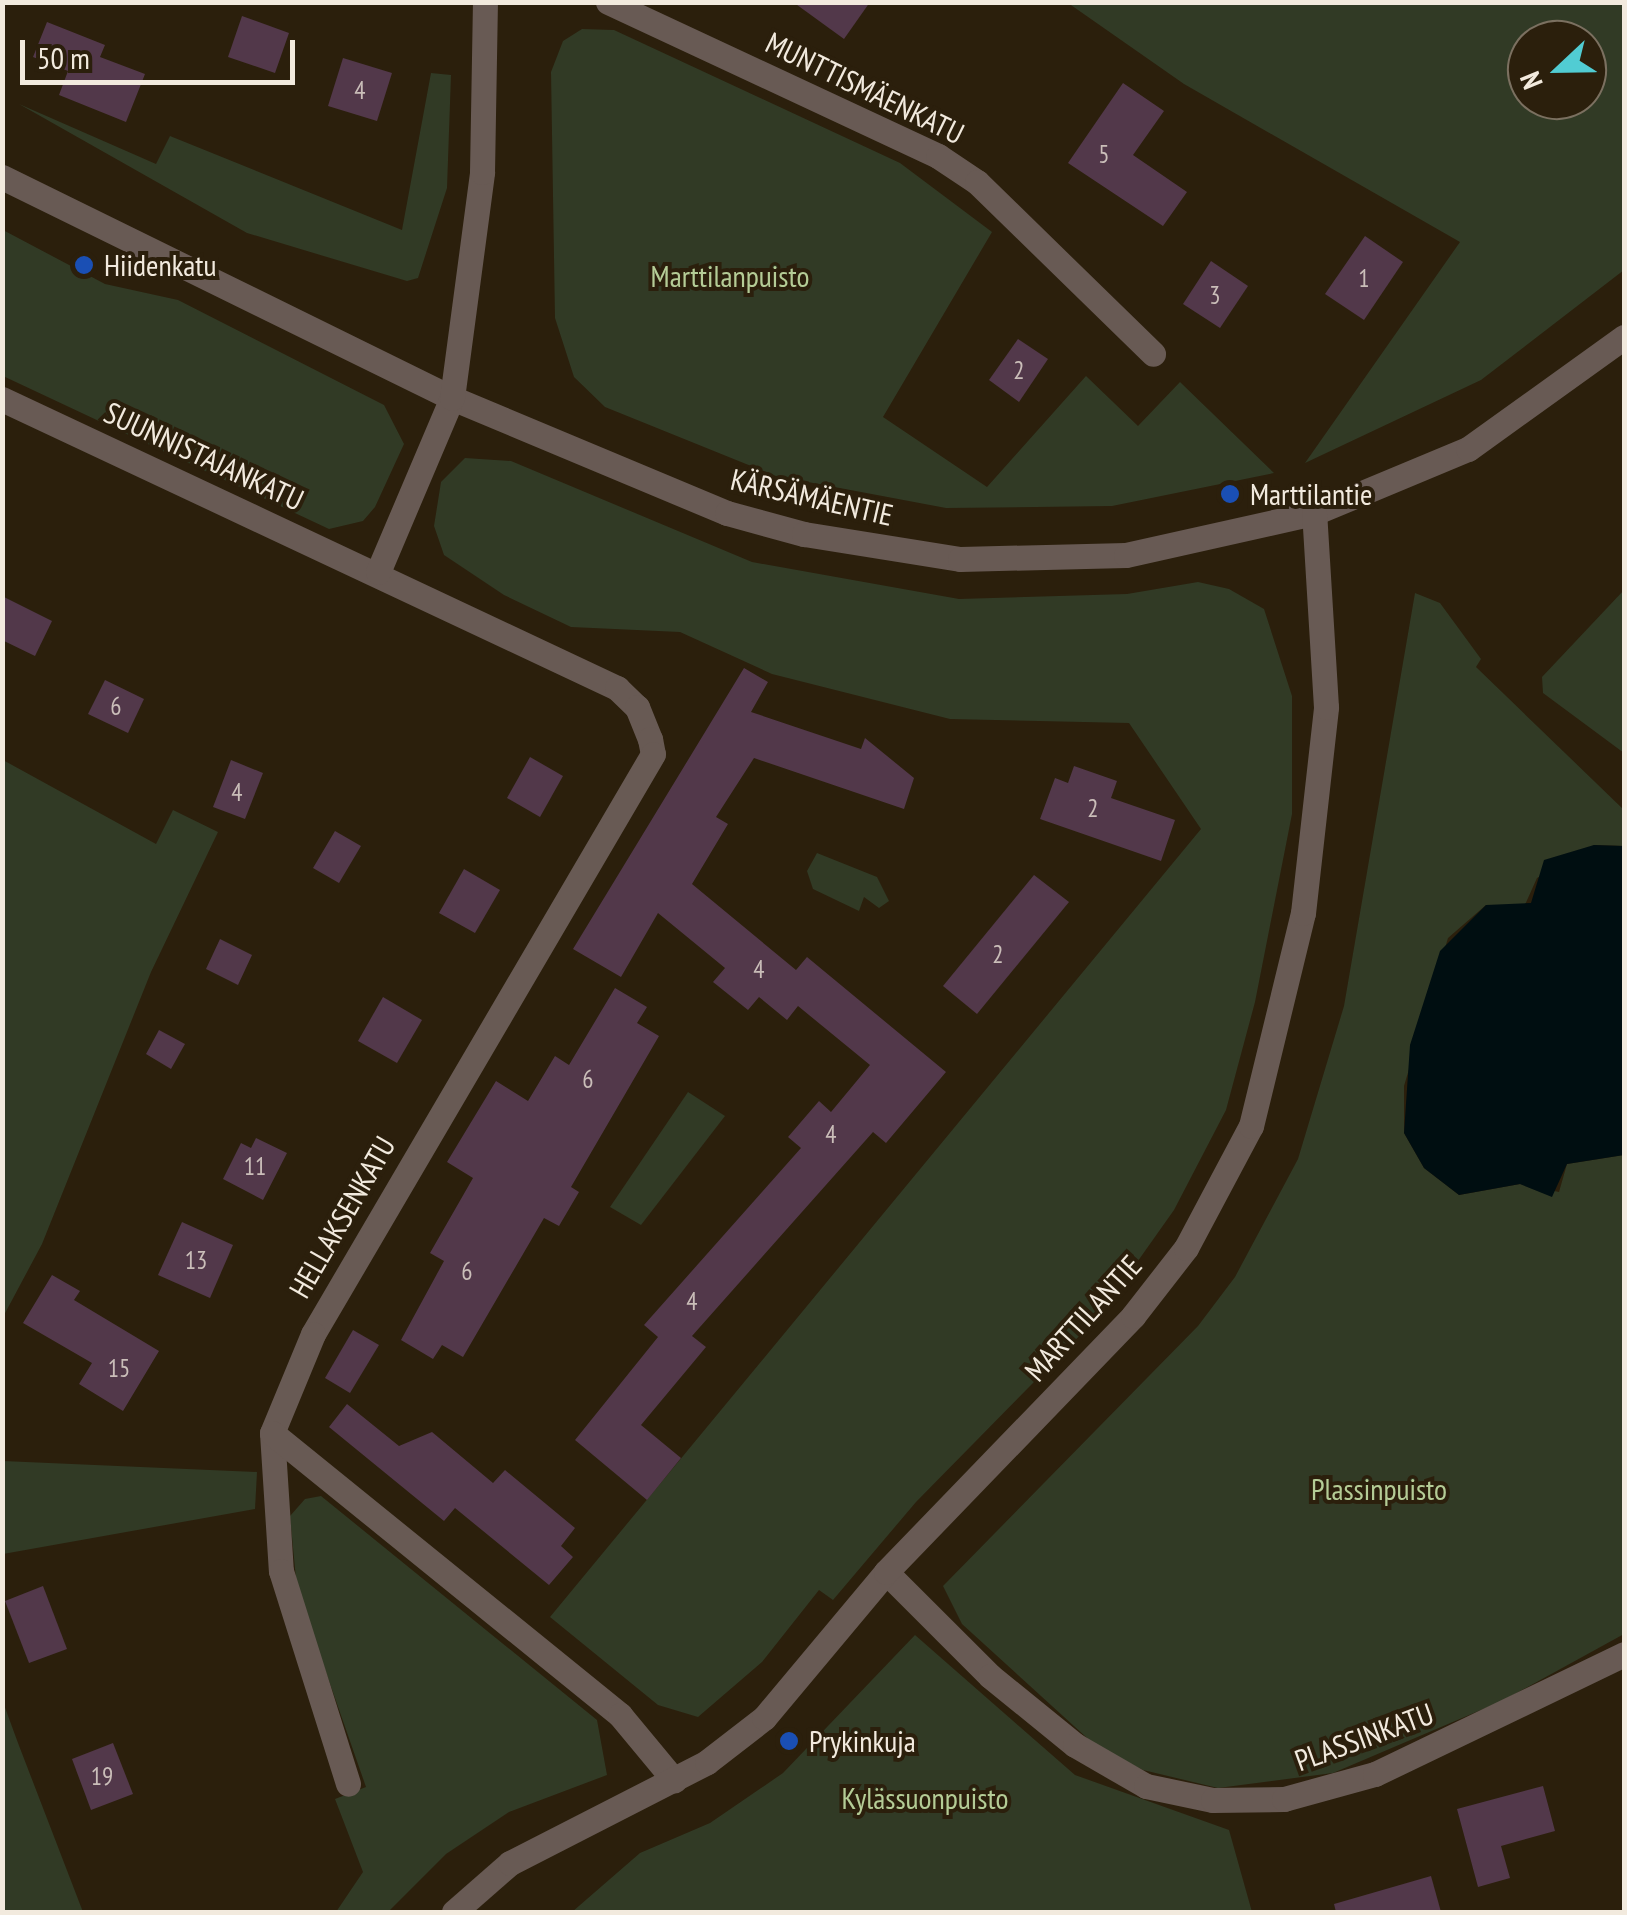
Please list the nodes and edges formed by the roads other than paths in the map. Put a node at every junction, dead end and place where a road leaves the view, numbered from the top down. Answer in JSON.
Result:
{"nodes":[{"id":1,"x":485,"y":2,"type":"edge"},
{"id":2,"x":608,"y":2,"type":"edge"},
{"id":3,"x":2,"y":178,"type":"edge"},
{"id":4,"x":1624,"y":337,"type":"edge"},
{"id":5,"x":1153,"y":354,"type":"dead end"},
{"id":6,"x":452,"y":398,"type":"junction"},
{"id":7,"x":2,"y":399,"type":"edge"},
{"id":8,"x":1314,"y":513,"type":"junction"},
{"id":9,"x":378,"y":572,"type":"junction"},
{"id":10,"x":646,"y":725,"type":"joint"},
{"id":11,"x":272,"y":1434,"type":"junction"},
{"id":12,"x":886,"y":1572,"type":"junction"},
{"id":13,"x":1624,"y":1654,"type":"edge"},
{"id":14,"x":674,"y":1780,"type":"junction"},
{"id":15,"x":348,"y":1784,"type":"dead end"},
{"id":16,"x":454,"y":1912,"type":"edge"}],
"edges":[{"from":1,"to":6,"type":"street"},
{"from":2,"to":5,"type":"street","name":"MUNTTISMÄENKATU"},
{"from":3,"to":6,"type":"street","name":"KÄRSÄMÄENTIE"},
{"from":4,"to":8,"type":"street","name":"KÄRSÄMÄENTIE"},
{"from":6,"to":8,"type":"street","name":"KÄRSÄMÄENTIE"},
{"from":6,"to":9,"type":"street"},
{"from":7,"to":9,"type":"street","name":"SUUNNISTAJANKATU"},
{"from":8,"to":12,"type":"street","name":"MARTTILANTIE"},
{"from":9,"to":10,"type":"street","name":"SUUNNISTAJANKATU"},
{"from":10,"to":11,"type":"street","name":"HELLAKSENKATU"},
{"from":11,"to":14,"type":"street"},
{"from":11,"to":15,"type":"street","name":"HELLAKSENKATU"},
{"from":12,"to":13,"type":"street","name":"PLASSINKATU"},
{"from":12,"to":14,"type":"street","name":"MARTTILANTIE"},
{"from":14,"to":16,"type":"street","name":"MARTTILANTIE"}]}
